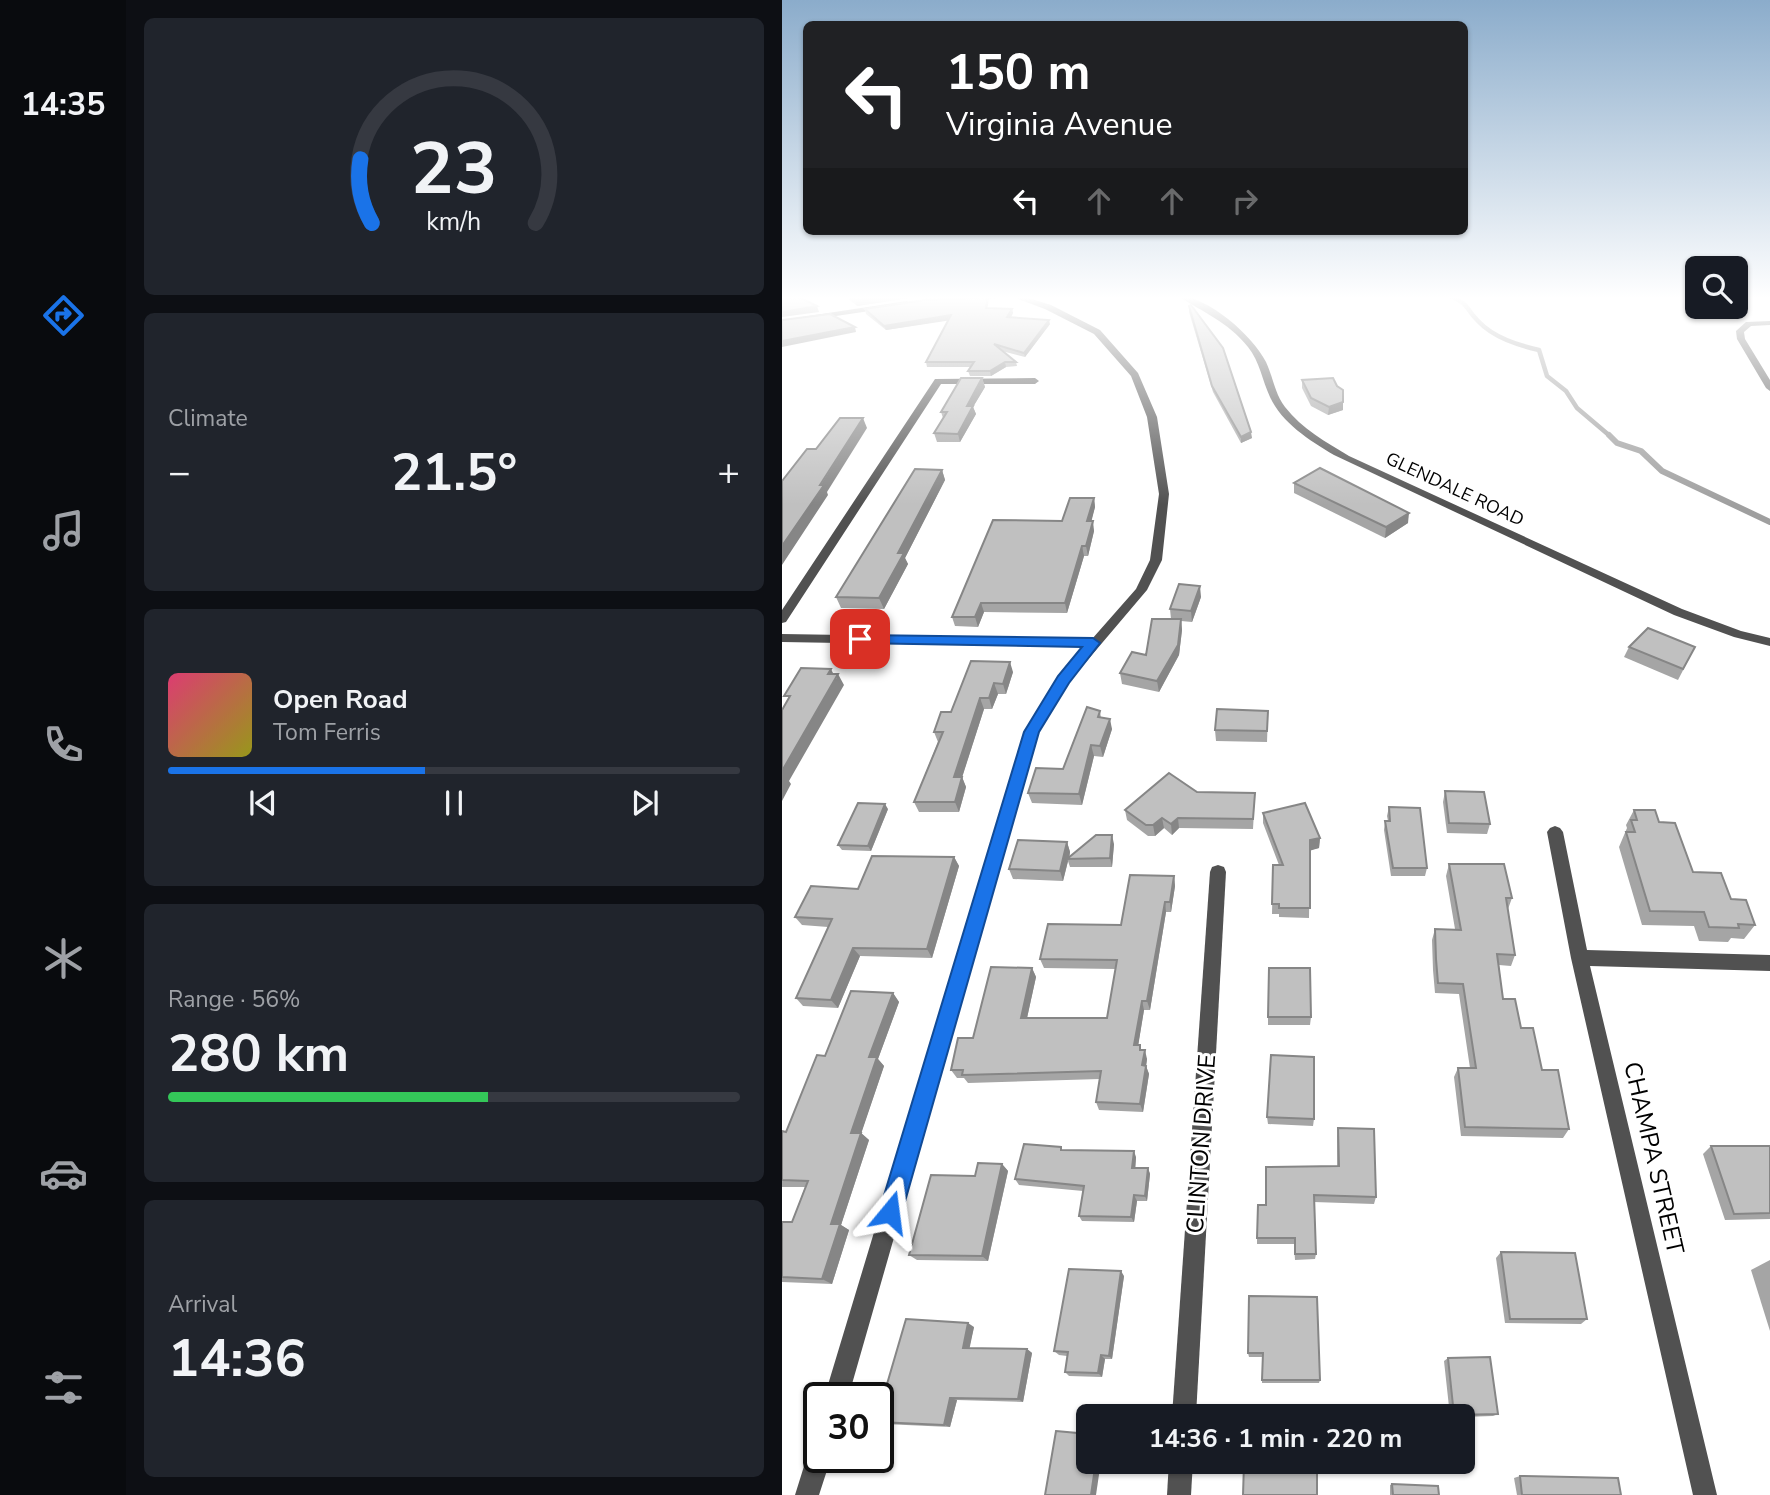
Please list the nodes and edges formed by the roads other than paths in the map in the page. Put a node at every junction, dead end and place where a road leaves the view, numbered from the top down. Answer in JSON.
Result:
{"nodes":[{"id":1,"x":1127,"y":366,"type":"edge"},
{"id":2,"x":1262,"y":366,"type":"edge"},
{"id":3,"x":1757,"y":366,"type":"edge"},
{"id":4,"x":1035,"y":381,"type":"dead end"},
{"id":5,"x":1770,"y":388,"type":"edge"},
{"id":6,"x":782,"y":619,"type":"edge"},
{"id":7,"x":782,"y":638,"type":"edge"},
{"id":8,"x":1770,"y":642,"type":"edge"},
{"id":9,"x":1093,"y":643,"type":"junction"},
{"id":10,"x":1555,"y":832,"type":"dead end"},
{"id":11,"x":1218,"y":872,"type":"dead end"},
{"id":12,"x":1580,"y":958,"type":"junction"},
{"id":13,"x":1770,"y":963,"type":"edge"},
{"id":14,"x":841,"y":1382,"type":"edge"},
{"id":15,"x":1185,"y":1404,"type":"edge"},
{"id":16,"x":814,"y":1473,"type":"edge"},
{"id":17,"x":1180,"y":1474,"type":"edge"},
{"id":18,"x":807,"y":1495,"type":"edge"},
{"id":19,"x":1179,"y":1495,"type":"edge"},
{"id":20,"x":1705,"y":1495,"type":"edge"}],
"edges":[{"from":1,"to":9,"type":"street"},
{"from":2,"to":8,"type":"street","name":"GLENDALE ROAD"},
{"from":3,"to":5,"type":"street"},
{"from":4,"to":6,"type":"street"},
{"from":7,"to":9,"type":"street"},
{"from":9,"to":14,"type":"street"},
{"from":10,"to":12,"type":"street","name":"CHAMPA STREET"},
{"from":11,"to":15,"type":"street","name":"CLINTON DRIVE"},
{"from":12,"to":13,"type":"street"},
{"from":12,"to":20,"type":"street","name":"CHAMPA STREET"},
{"from":16,"to":18,"type":"street"},
{"from":17,"to":19,"type":"street"}]}
